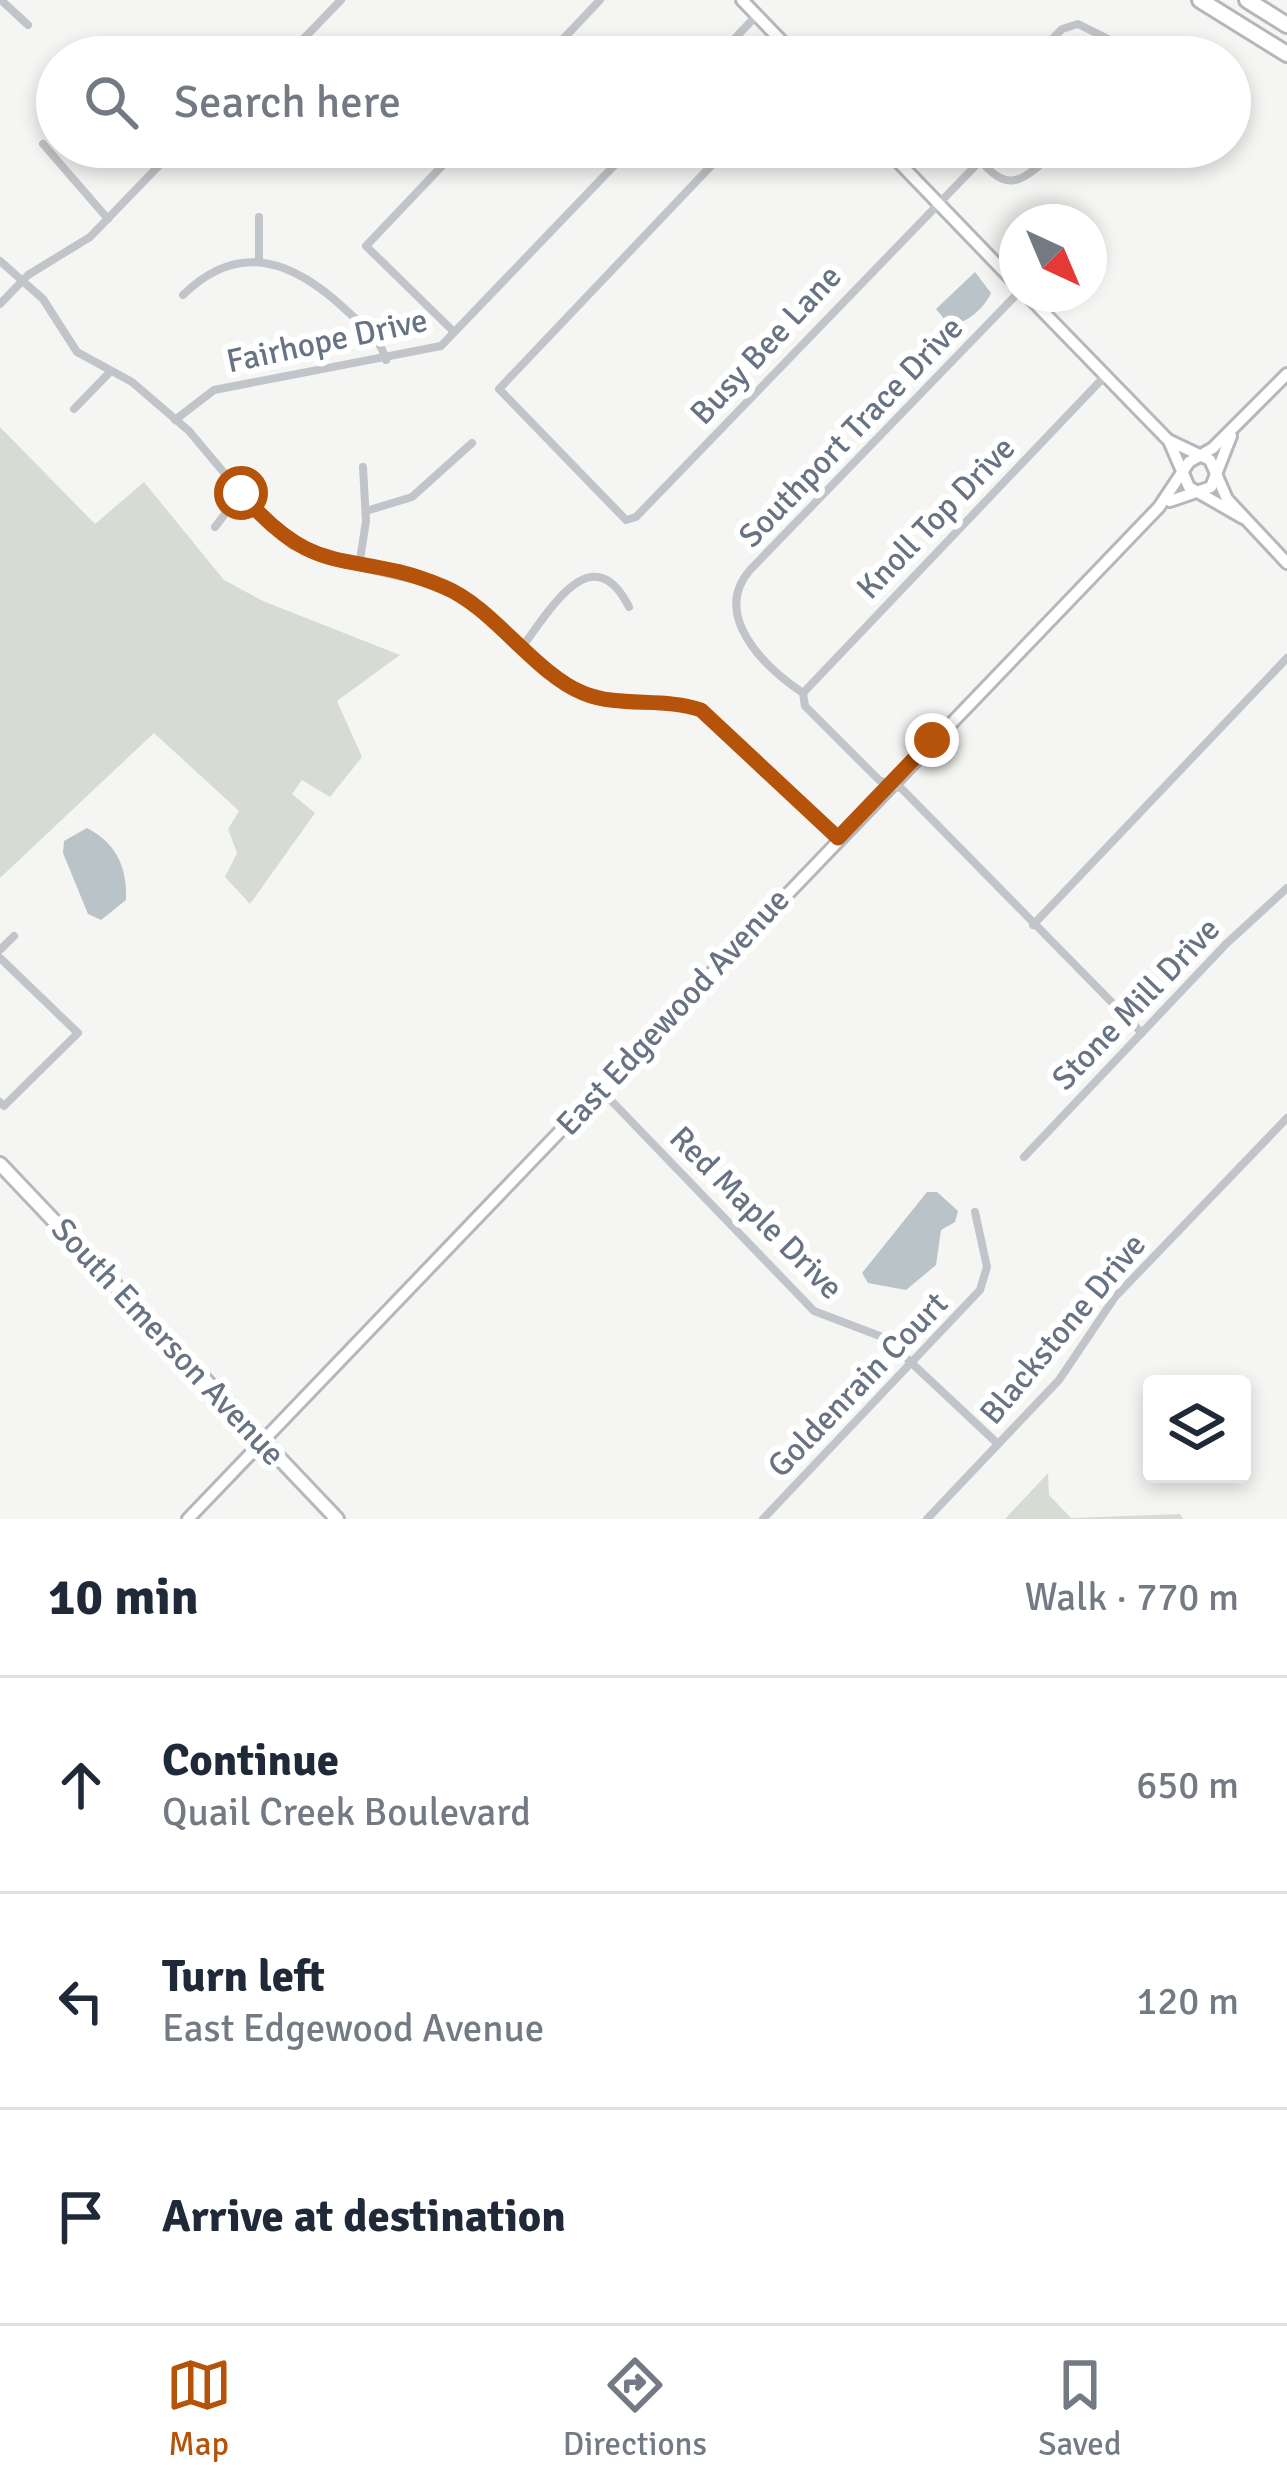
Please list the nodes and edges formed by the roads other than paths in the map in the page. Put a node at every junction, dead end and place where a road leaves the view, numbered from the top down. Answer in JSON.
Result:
{"nodes":[{"id":1,"x":1,"y":0,"type":"edge"},
{"id":2,"x":341,"y":0,"type":"edge"},
{"id":3,"x":600,"y":0,"type":"edge"},
{"id":4,"x":742,"y":0,"type":"edge"},
{"id":5,"x":1200,"y":0,"type":"edge"},
{"id":6,"x":1247,"y":0,"type":"edge"},
{"id":7,"x":757,"y":16,"type":"junction"},
{"id":8,"x":28,"y":25,"type":"dead end"},
{"id":9,"x":1287,"y":25,"type":"edge"},
{"id":10,"x":306,"y":36,"type":"edge"},
{"id":11,"x":566,"y":36,"type":"edge"},
{"id":12,"x":737,"y":36,"type":"edge"},
{"id":13,"x":777,"y":36,"type":"edge"},
{"id":14,"x":1059,"y":36,"type":"edge"},
{"id":15,"x":1104,"y":36,"type":"edge"},
{"id":16,"x":1287,"y":54,"type":"edge"},
{"id":17,"x":64,"y":168,"type":"edge"},
{"id":18,"x":157,"y":168,"type":"edge"},
{"id":19,"x":440,"y":168,"type":"edge"},
{"id":20,"x":611,"y":168,"type":"edge"},
{"id":21,"x":709,"y":168,"type":"edge"},
{"id":22,"x":904,"y":168,"type":"edge"},
{"id":23,"x":972,"y":168,"type":"edge"},
{"id":24,"x":989,"y":168,"type":"edge"},
{"id":25,"x":1034,"y":168,"type":"edge"},
{"id":26,"x":936,"y":201,"type":"junction"},
{"id":27,"x":259,"y":217,"type":"dead end"},
{"id":28,"x":108,"y":219,"type":"junction"},
{"id":29,"x":0,"y":261,"type":"edge"},
{"id":30,"x":259,"y":262,"type":"junction"},
{"id":31,"x":999,"y":268,"type":"edge"},
{"id":32,"x":24,"y":279,"type":"junction"},
{"id":33,"x":183,"y":295,"type":"dead end"},
{"id":34,"x":0,"y":304,"type":"edge"},
{"id":35,"x":1000,"y":312,"type":"edge"},
{"id":36,"x":1041,"y":312,"type":"edge"},
{"id":37,"x":452,"y":330,"type":"junction"},
{"id":38,"x":386,"y":360,"type":"junction"},
{"id":39,"x":111,"y":371,"type":"junction"},
{"id":40,"x":1287,"y":374,"type":"edge"},
{"id":41,"x":1105,"y":376,"type":"junction"},
{"id":42,"x":74,"y":409,"type":"dead end"},
{"id":43,"x":176,"y":420,"type":"junction"},
{"id":44,"x":1238,"y":422,"type":"junction"},
{"id":45,"x":1169,"y":441,"type":"junction"},
{"id":46,"x":472,"y":443,"type":"dead end"},
{"id":47,"x":1198,"y":457,"type":"junction"},
{"id":48,"x":363,"y":467,"type":"dead end"},
{"id":49,"x":1184,"y":471,"type":"junction"},
{"id":50,"x":1218,"y":474,"type":"junction"},
{"id":51,"x":1200,"y":491,"type":"junction"},
{"id":52,"x":241,"y":493,"type":"junction"},
{"id":53,"x":1159,"y":507,"type":"junction"},
{"id":54,"x":366,"y":511,"type":"junction"},
{"id":55,"x":1243,"y":518,"type":"junction"},
{"id":56,"x":215,"y":527,"type":"dead end"},
{"id":57,"x":1287,"y":563,"type":"edge"},
{"id":58,"x":358,"y":566,"type":"junction"},
{"id":59,"x":629,"y":607,"type":"dead end"},
{"id":60,"x":522,"y":646,"type":"junction"},
{"id":61,"x":1287,"y":658,"type":"edge"},
{"id":62,"x":803,"y":693,"type":"junction"},
{"id":63,"x":890,"y":784,"type":"junction"},
{"id":64,"x":838,"y":838,"type":"junction"},
{"id":65,"x":1287,"y":888,"type":"edge"},
{"id":66,"x":1033,"y":925,"type":"junction"},
{"id":67,"x":14,"y":936,"type":"dead end"},
{"id":68,"x":0,"y":954,"type":"edge"},
{"id":69,"x":1142,"y":1033,"type":"junction"},
{"id":70,"x":600,"y":1089,"type":"junction"},
{"id":71,"x":2,"y":1104,"type":"edge"},
{"id":72,"x":1287,"y":1118,"type":"edge"},
{"id":73,"x":1024,"y":1157,"type":"dead end"},
{"id":74,"x":0,"y":1164,"type":"edge"},
{"id":75,"x":975,"y":1212,"type":"dead end"},
{"id":76,"x":912,"y":1363,"type":"junction"},
{"id":77,"x":263,"y":1444,"type":"junction"},
{"id":78,"x":998,"y":1444,"type":"junction"},
{"id":79,"x":188,"y":1519,"type":"edge"},
{"id":80,"x":337,"y":1519,"type":"edge"},
{"id":81,"x":764,"y":1519,"type":"edge"},
{"id":82,"x":927,"y":1519,"type":"edge"}],
"edges":[{"from":1,"to":8,"type":"street"},
{"from":2,"to":10,"type":"street"},
{"from":3,"to":11,"type":"street"},
{"from":4,"to":7,"type":"main road"},
{"from":5,"to":16,"type":"highway"},
{"from":6,"to":9,"type":"highway"},
{"from":7,"to":12,"type":"street"},
{"from":7,"to":13,"type":"main road"},
{"from":14,"to":15,"type":"street"},
{"from":17,"to":28,"type":"street"},
{"from":18,"to":28,"type":"street"},
{"from":19,"to":37,"type":"street"},
{"from":20,"to":37,"type":"street","name":"Fairhope Drive"},
{"from":21,"to":26,"type":"street","name":"Busy Bee Lane"},
{"from":22,"to":26,"type":"main road"},
{"from":23,"to":26,"type":"street","name":"Busy Bee Lane"},
{"from":24,"to":25,"type":"street"},
{"from":26,"to":31,"type":"main road"},
{"from":27,"to":30,"type":"street"},
{"from":28,"to":32,"type":"street"},
{"from":29,"to":32,"type":"street"},
{"from":30,"to":33,"type":"street"},
{"from":30,"to":38,"type":"street"},
{"from":32,"to":34,"type":"street"},
{"from":32,"to":39,"type":"street"},
{"from":35,"to":62,"type":"street","name":"Southport Trace Drive"},
{"from":36,"to":41,"type":"main road"},
{"from":37,"to":38,"type":"street","name":"Fairhope Drive"},
{"from":38,"to":43,"type":"street","name":"Fairhope Drive"},
{"from":39,"to":42,"type":"street"},
{"from":39,"to":43,"type":"street"},
{"from":40,"to":44,"type":"main road"},
{"from":41,"to":45,"type":"main road"},
{"from":41,"to":62,"type":"street","name":"Knoll Top Drive"},
{"from":43,"to":52,"type":"street"},
{"from":44,"to":47,"type":"main road"},
{"from":44,"to":50,"type":"main road"},
{"from":45,"to":47,"type":"main road"},
{"from":45,"to":49,"type":"main road"},
{"from":46,"to":54,"type":"street"},
{"from":47,"to":49,"type":"main road"},
{"from":47,"to":50,"type":"main road"},
{"from":48,"to":54,"type":"street"},
{"from":49,"to":51,"type":"main road"},
{"from":49,"to":53,"type":"main road","name":"East Edgewood Avenue"},
{"from":50,"to":51,"type":"main road"},
{"from":50,"to":55,"type":"main road"},
{"from":51,"to":53,"type":"main road","name":"East Edgewood Avenue"},
{"from":51,"to":55,"type":"main road"},
{"from":52,"to":56,"type":"street"},
{"from":52,"to":58,"type":"street"},
{"from":53,"to":63,"type":"main road","name":"East Edgewood Avenue"},
{"from":54,"to":58,"type":"street"},
{"from":55,"to":57,"type":"main road"},
{"from":58,"to":60,"type":"street"},
{"from":59,"to":60,"type":"street"},
{"from":60,"to":64,"type":"street"},
{"from":61,"to":66,"type":"street"},
{"from":62,"to":63,"type":"street"},
{"from":63,"to":64,"type":"main road","name":"East Edgewood Avenue"},
{"from":63,"to":66,"type":"street"},
{"from":64,"to":70,"type":"main road","name":"East Edgewood Avenue"},
{"from":65,"to":69,"type":"street","name":"Stone Mill Drive"},
{"from":66,"to":69,"type":"street"},
{"from":67,"to":68,"type":"street"},
{"from":68,"to":71,"type":"street"},
{"from":69,"to":73,"type":"street","name":"Stone Mill Drive"},
{"from":70,"to":76,"type":"street","name":"Red Maple Drive"},
{"from":70,"to":77,"type":"main road","name":"East Edgewood Avenue"},
{"from":72,"to":78,"type":"street","name":"Blackstone Drive"},
{"from":74,"to":77,"type":"main road","name":"South Emerson Avenue"},
{"from":75,"to":76,"type":"street","name":"Goldenrain Court"},
{"from":76,"to":78,"type":"street","name":"Red Maple Drive"},
{"from":76,"to":81,"type":"street","name":"Goldenrain Court"},
{"from":77,"to":79,"type":"main road","name":"East Edgewood Avenue"},
{"from":77,"to":80,"type":"main road","name":"South Emerson Avenue"},
{"from":78,"to":82,"type":"street","name":"Blackstone Drive"}]}
